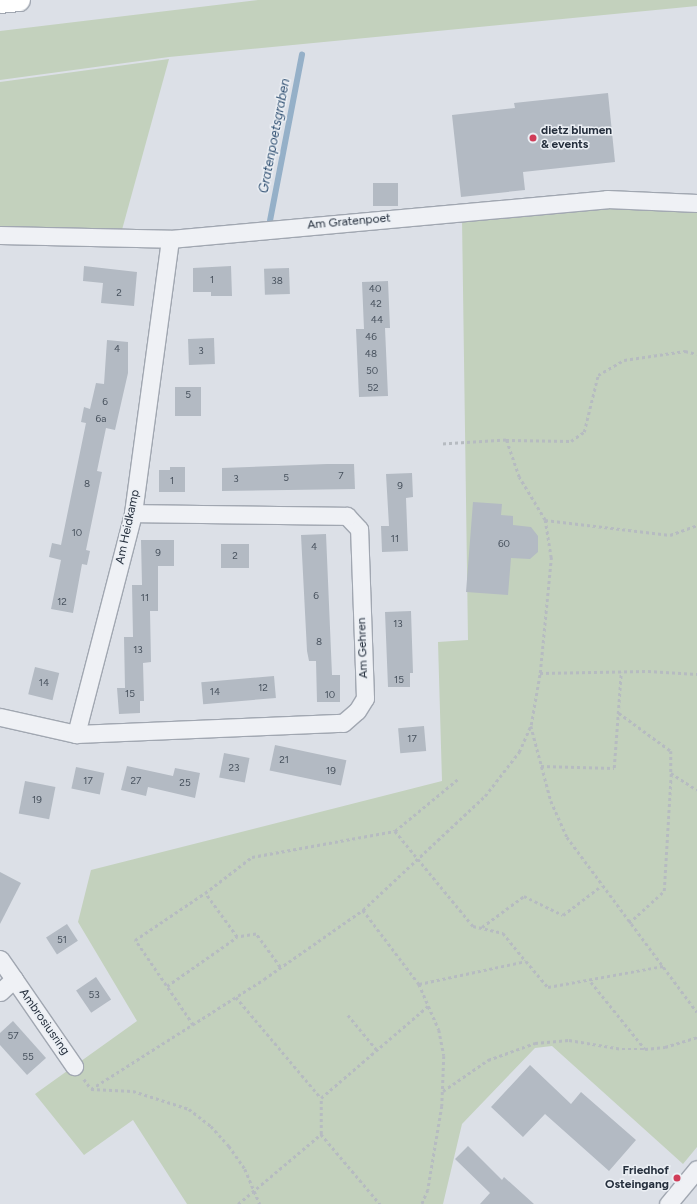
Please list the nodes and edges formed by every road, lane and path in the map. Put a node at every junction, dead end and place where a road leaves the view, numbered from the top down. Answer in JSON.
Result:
{"nodes":[{"id":1,"x":19,"y":0,"type":"edge"},
{"id":2,"x":0,"y":2,"type":"edge"},
{"id":3,"x":697,"y":203,"type":"edge"},
{"id":4,"x":0,"y":235,"type":"edge"},
{"id":5,"x":170,"y":239,"type":"junction"},
{"id":6,"x":697,"y":354,"type":"edge"},
{"id":7,"x":506,"y":440,"type":"junction"},
{"id":8,"x":442,"y":444,"type":"dead end"},
{"id":9,"x":133,"y":513,"type":"junction"},
{"id":10,"x":545,"y":520,"type":"junction"},
{"id":11,"x":697,"y":525,"type":"edge"},
{"id":12,"x":621,"y":672,"type":"junction"},
{"id":13,"x":540,"y":673,"type":"junction"},
{"id":14,"x":697,"y":674,"type":"edge"},
{"id":15,"x":618,"y":713,"type":"junction"},
{"id":16,"x":0,"y":717,"type":"edge"},
{"id":17,"x":531,"y":726,"type":"junction"},
{"id":18,"x":76,"y":734,"type":"junction"},
{"id":19,"x":541,"y":766,"type":"junction"},
{"id":20,"x":671,"y":773,"type":"junction"},
{"id":21,"x":459,"y":778,"type":"dead end"},
{"id":22,"x":697,"y":790,"type":"edge"},
{"id":23,"x":395,"y":831,"type":"junction"},
{"id":24,"x":417,"y":860,"type":"junction"},
{"id":25,"x":601,"y":886,"type":"junction"},
{"id":26,"x":205,"y":893,"type":"junction"},
{"id":27,"x":363,"y":910,"type":"junction"},
{"id":28,"x":629,"y":923,"type":"junction"},
{"id":29,"x":481,"y":927,"type":"junction"},
{"id":30,"x":237,"y":937,"type":"junction"},
{"id":31,"x":0,"y":959,"type":"edge"},
{"id":32,"x":526,"y":961,"type":"junction"},
{"id":33,"x":664,"y":966,"type":"junction"},
{"id":34,"x":280,"y":967,"type":"junction"},
{"id":35,"x":14,"y":979,"type":"junction"},
{"id":36,"x":591,"y":982,"type":"junction"},
{"id":37,"x":419,"y":984,"type":"junction"},
{"id":38,"x":167,"y":986,"type":"junction"},
{"id":39,"x":0,"y":992,"type":"edge"},
{"id":40,"x":236,"y":997,"type":"junction"},
{"id":41,"x":428,"y":1006,"type":"junction"},
{"id":42,"x":697,"y":1012,"type":"edge"},
{"id":43,"x":348,"y":1015,"type":"dead end"},
{"id":44,"x":193,"y":1025,"type":"junction"},
{"id":45,"x":697,"y":1037,"type":"edge"},
{"id":46,"x":645,"y":1049,"type":"junction"},
{"id":47,"x":377,"y":1050,"type":"junction"},
{"id":48,"x":74,"y":1066,"type":"joint"},
{"id":49,"x":91,"y":1089,"type":"junction"},
{"id":50,"x":442,"y":1092,"type":"junction"},
{"id":51,"x":321,"y":1098,"type":"junction"},
{"id":52,"x":321,"y":1134,"type":"junction"},
{"id":53,"x":697,"y":1169,"type":"edge"},
{"id":54,"x":255,"y":1190,"type":"junction"},
{"id":55,"x":238,"y":1204,"type":"edge"},
{"id":56,"x":260,"y":1204,"type":"edge"},
{"id":57,"x":380,"y":1204,"type":"edge"},
{"id":58,"x":422,"y":1204,"type":"edge"},
{"id":59,"x":668,"y":1204,"type":"edge"}],
"edges":[{"from":1,"to":2,"type":"highway"},
{"from":3,"to":5,"type":"street","name":"Am Gratenpoet"},
{"from":4,"to":5,"type":"street","name":"Am Gratenpoet"},
{"from":5,"to":9,"type":"street","name":"Am Heidkamp"},
{"from":6,"to":7,"type":"path"},
{"from":7,"to":8,"type":"path"},
{"from":7,"to":10,"type":"path"},
{"from":9,"to":18,"type":"street","name":"Am Heidkamp"},
{"from":9,"to":18,"type":"street","name":"Am Gehren"},
{"from":10,"to":11,"type":"path"},
{"from":10,"to":13,"type":"path"},
{"from":12,"to":13,"type":"path"},
{"from":12,"to":14,"type":"path"},
{"from":12,"to":15,"type":"path"},
{"from":13,"to":17,"type":"path"},
{"from":15,"to":19,"type":"path"},
{"from":15,"to":20,"type":"path"},
{"from":16,"to":18,"type":"street"},
{"from":17,"to":19,"type":"path"},
{"from":17,"to":24,"type":"path"},
{"from":19,"to":25,"type":"path"},
{"from":20,"to":22,"type":"path"},
{"from":20,"to":28,"type":"path"},
{"from":21,"to":23,"type":"path"},
{"from":23,"to":24,"type":"path"},
{"from":23,"to":26,"type":"path"},
{"from":24,"to":27,"type":"path"},
{"from":24,"to":29,"type":"path"},
{"from":25,"to":28,"type":"path"},
{"from":25,"to":29,"type":"path"},
{"from":26,"to":30,"type":"path"},
{"from":26,"to":38,"type":"path"},
{"from":27,"to":34,"type":"path"},
{"from":27,"to":37,"type":"path"},
{"from":28,"to":33,"type":"path"},
{"from":29,"to":32,"type":"path"},
{"from":30,"to":34,"type":"path"},
{"from":30,"to":38,"type":"path"},
{"from":31,"to":35,"type":"street","name":"Ambrosiusring"},
{"from":32,"to":36,"type":"path"},
{"from":32,"to":37,"type":"path"},
{"from":33,"to":36,"type":"path"},
{"from":33,"to":42,"type":"path"},
{"from":34,"to":40,"type":"path"},
{"from":35,"to":39,"type":"street","name":"Ambrosiusring"},
{"from":35,"to":48,"type":"street","name":"Ambrosiusring"},
{"from":36,"to":46,"type":"path"},
{"from":37,"to":41,"type":"path"},
{"from":38,"to":44,"type":"path"},
{"from":40,"to":44,"type":"path"},
{"from":40,"to":51,"type":"path"},
{"from":41,"to":47,"type":"path"},
{"from":41,"to":50,"type":"path"},
{"from":43,"to":47,"type":"path"},
{"from":44,"to":49,"type":"path"},
{"from":45,"to":46,"type":"path"},
{"from":46,"to":50,"type":"path"},
{"from":47,"to":51,"type":"path"},
{"from":48,"to":49,"type":"path"},
{"from":49,"to":54,"type":"path"},
{"from":50,"to":58,"type":"path"},
{"from":51,"to":52,"type":"path"},
{"from":52,"to":54,"type":"path"},
{"from":52,"to":57,"type":"path"},
{"from":53,"to":59,"type":"street"},
{"from":54,"to":55,"type":"path"},
{"from":54,"to":56,"type":"path"}]}
